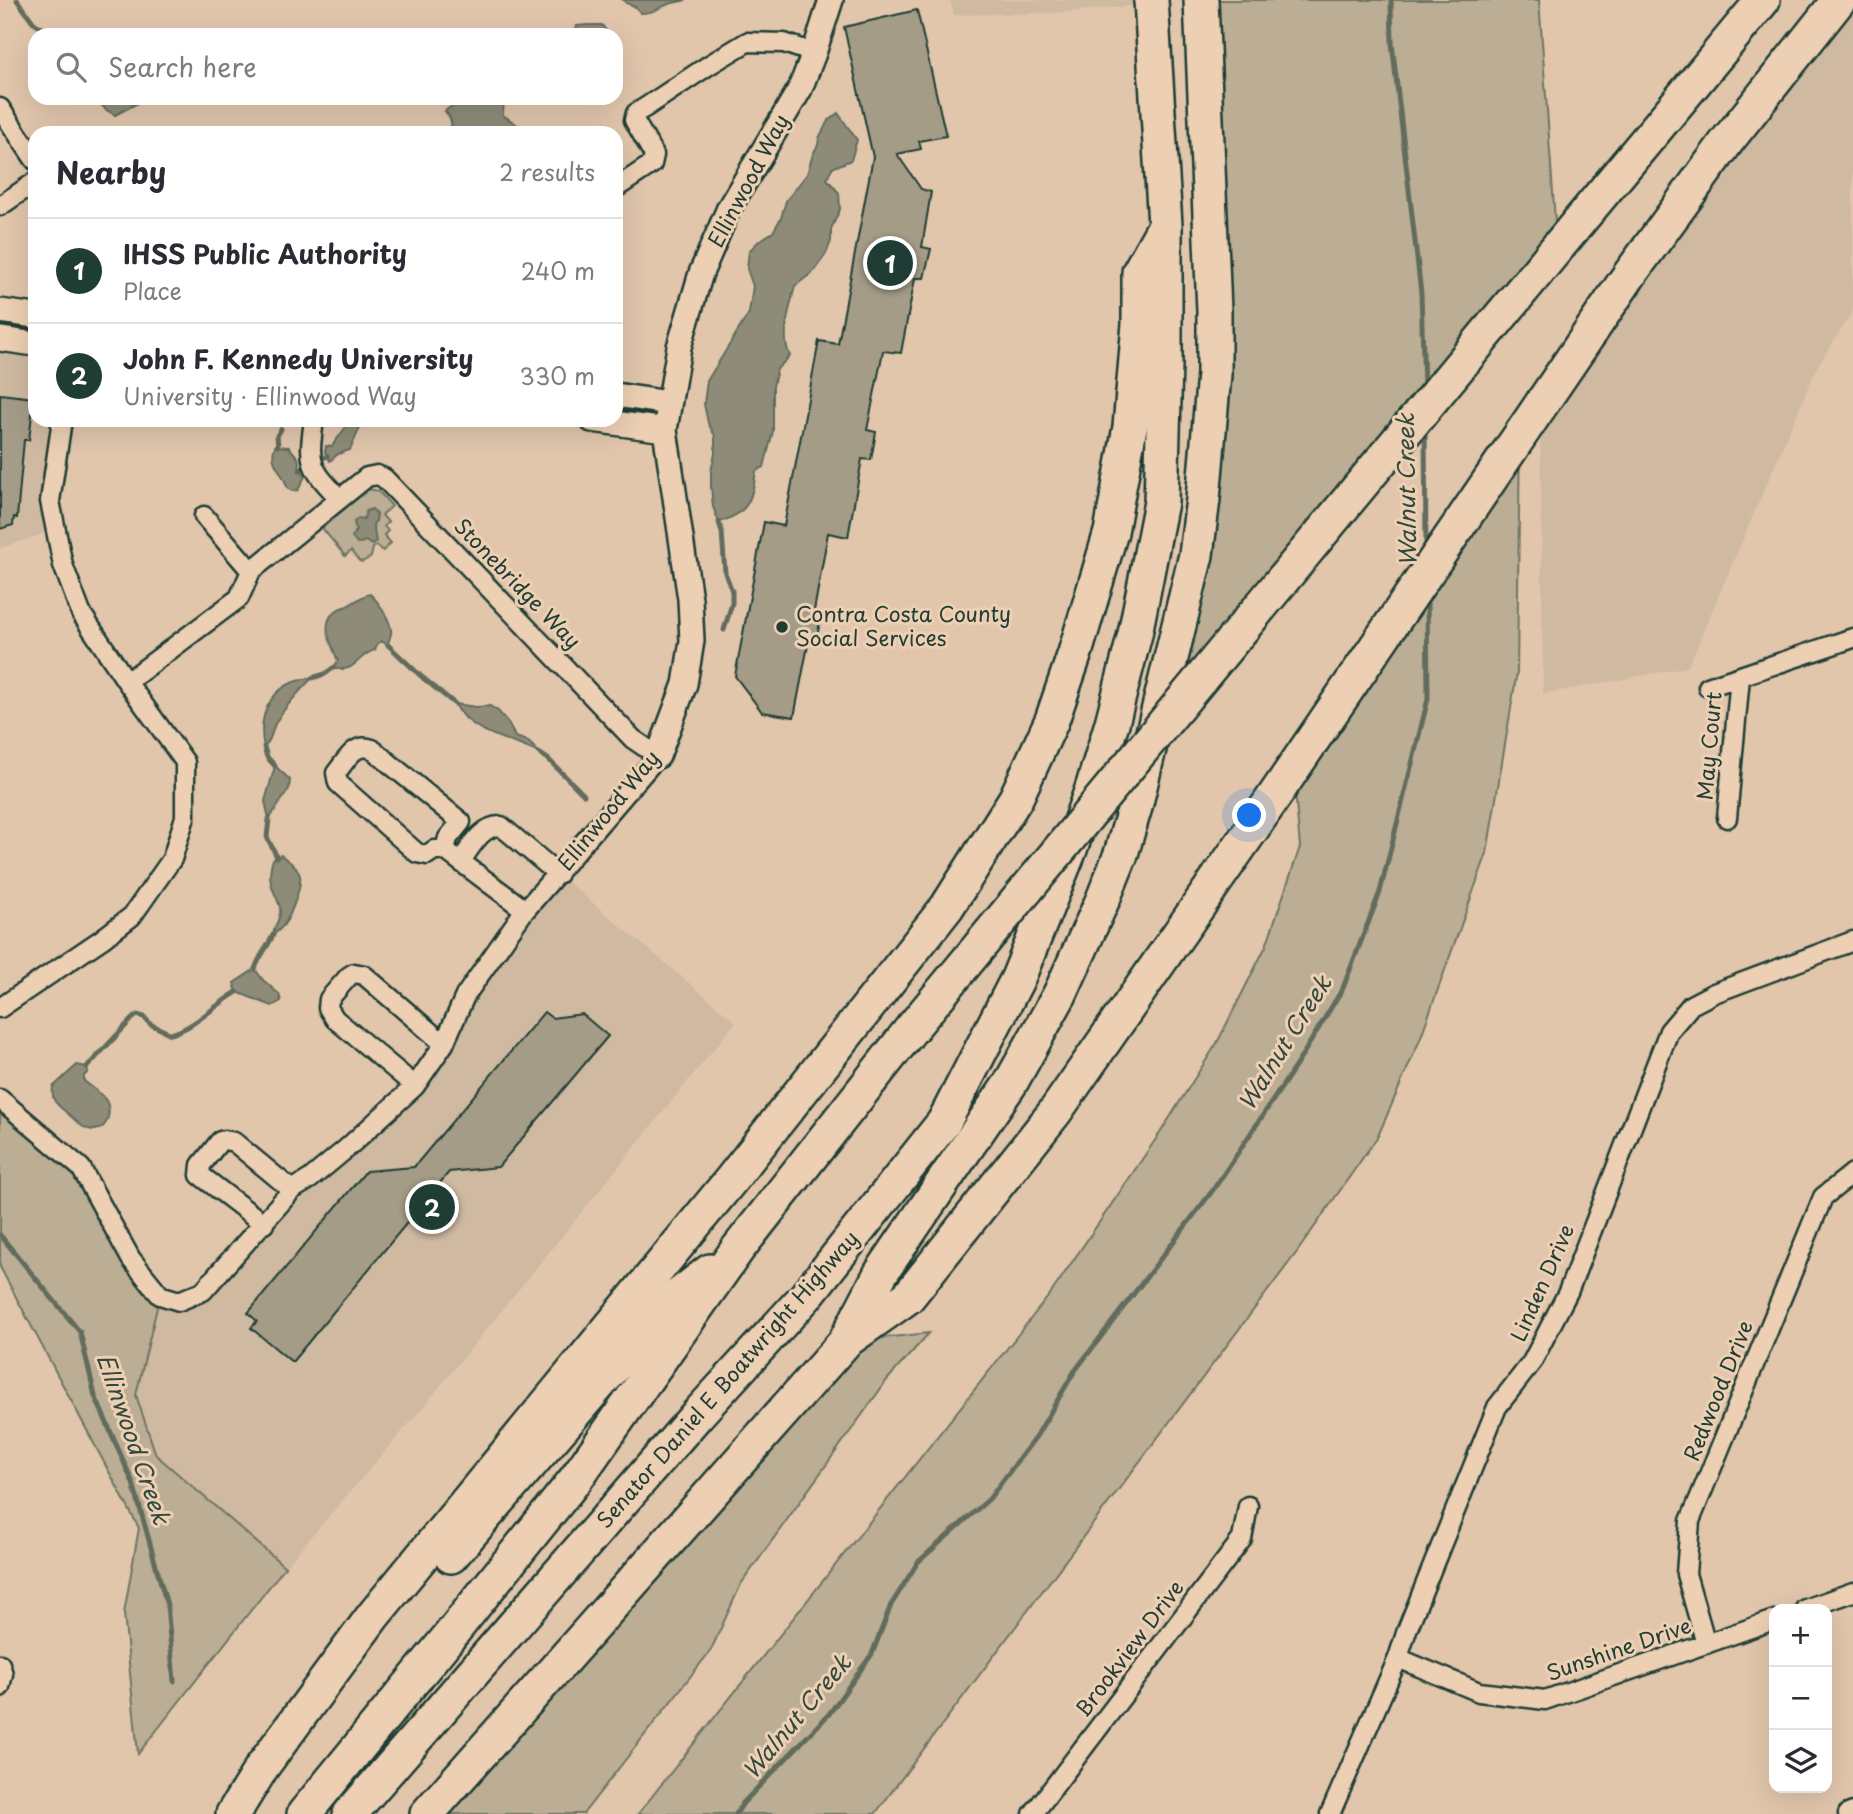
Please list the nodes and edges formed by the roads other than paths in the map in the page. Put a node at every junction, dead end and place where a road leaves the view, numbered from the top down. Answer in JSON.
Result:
{"nodes":[{"id":1,"x":831,"y":0,"type":"edge"},
{"id":2,"x":1151,"y":0,"type":"edge"},
{"id":3,"x":1201,"y":0,"type":"edge"},
{"id":4,"x":1763,"y":0,"type":"edge"},
{"id":5,"x":1839,"y":0,"type":"edge"},
{"id":6,"x":814,"y":54,"type":"junction"},
{"id":7,"x":0,"y":108,"type":"edge"},
{"id":8,"x":7,"y":134,"type":"edge"},
{"id":9,"x":28,"y":154,"type":"edge"},
{"id":10,"x":623,"y":183,"type":"edge"},
{"id":11,"x":28,"y":187,"type":"edge"},
{"id":12,"x":0,"y":206,"type":"edge"},
{"id":13,"x":1165,"y":225,"type":"junction"},
{"id":14,"x":0,"y":311,"type":"edge"},
{"id":15,"x":28,"y":315,"type":"edge"},
{"id":16,"x":0,"y":339,"type":"edge"},
{"id":17,"x":28,"y":343,"type":"edge"},
{"id":18,"x":623,"y":396,"type":"edge"},
{"id":19,"x":668,"y":402,"type":"junction"},
{"id":20,"x":623,"y":424,"type":"edge"},
{"id":21,"x":61,"y":427,"type":"edge"},
{"id":22,"x":313,"y":427,"type":"edge"},
{"id":23,"x":665,"y":430,"type":"junction"},
{"id":24,"x":339,"y":498,"type":"junction"},
{"id":25,"x":204,"y":516,"type":"dead end"},
{"id":26,"x":251,"y":571,"type":"junction"},
{"id":27,"x":1853,"y":638,"type":"edge"},
{"id":28,"x":1740,"y":677,"type":"junction"},
{"id":29,"x":127,"y":682,"type":"junction"},
{"id":30,"x":1708,"y":687,"type":"dead end"},
{"id":31,"x":658,"y":756,"type":"junction"},
{"id":32,"x":1727,"y":818,"type":"dead end"},
{"id":33,"x":445,"y":850,"type":"junction"},
{"id":34,"x":461,"y":861,"type":"junction"},
{"id":35,"x":558,"y":874,"type":"junction"},
{"id":36,"x":525,"y":910,"type":"junction"},
{"id":37,"x":1853,"y":941,"type":"edge"},
{"id":38,"x":0,"y":1008,"type":"edge"},
{"id":39,"x":444,"y":1044,"type":"junction"},
{"id":40,"x":415,"y":1086,"type":"junction"},
{"id":41,"x":0,"y":1099,"type":"edge"},
{"id":42,"x":1853,"y":1173,"type":"edge"},
{"id":43,"x":292,"y":1190,"type":"junction"},
{"id":44,"x":264,"y":1224,"type":"junction"},
{"id":45,"x":737,"y":1250,"type":"junction"},
{"id":46,"x":845,"y":1342,"type":"junction"},
{"id":47,"x":1248,"y":1506,"type":"dead end"},
{"id":48,"x":1853,"y":1592,"type":"edge"},
{"id":49,"x":1819,"y":1604,"type":"edge"},
{"id":50,"x":1769,"y":1622,"type":"edge"},
{"id":51,"x":1706,"y":1644,"type":"junction"},
{"id":52,"x":1398,"y":1658,"type":"junction"},
{"id":53,"x":0,"y":1664,"type":"edge"},
{"id":54,"x":0,"y":1687,"type":"edge"},
{"id":55,"x":1853,"y":1812,"type":"edge"},
{"id":56,"x":233,"y":1814,"type":"edge"},
{"id":57,"x":239,"y":1814,"type":"edge"},
{"id":58,"x":303,"y":1814,"type":"edge"},
{"id":59,"x":350,"y":1814,"type":"edge"},
{"id":60,"x":428,"y":1814,"type":"edge"},
{"id":61,"x":1033,"y":1814,"type":"edge"},
{"id":62,"x":1330,"y":1814,"type":"edge"},
{"id":63,"x":1848,"y":1814,"type":"edge"}],
"edges":[{"from":1,"to":6,"type":"street","name":"Ellinwood Way"},
{"from":2,"to":13,"type":"highway","name":"Senator Daniel E Boatwright Highway"},
{"from":3,"to":46,"type":"highway","name":"Senator Daniel E Boatwright Highway"},
{"from":4,"to":45,"type":"highway","bridge":true},
{"from":5,"to":46,"type":"highway"},
{"from":6,"to":10,"type":"street"},
{"from":6,"to":19,"type":"street","name":"Ellinwood Way"},
{"from":7,"to":8,"type":"street"},
{"from":8,"to":9,"type":"street"},
{"from":11,"to":12,"type":"street"},
{"from":13,"to":56,"type":"highway"},
{"from":13,"to":59,"type":"highway","name":"Senator Daniel E Boatwright Highway"},
{"from":14,"to":15,"type":"street"},
{"from":16,"to":17,"type":"street"},
{"from":18,"to":19,"type":"street"},
{"from":19,"to":23,"type":"street","name":"Ellinwood Way"},
{"from":20,"to":23,"type":"street"},
{"from":21,"to":29,"type":"street"},
{"from":22,"to":24,"type":"street"},
{"from":23,"to":31,"type":"street","name":"Ellinwood Way"},
{"from":24,"to":26,"type":"street","name":"Stonebridge Way"},
{"from":24,"to":31,"type":"street","name":"Stonebridge Way"},
{"from":25,"to":26,"type":"street"},
{"from":26,"to":29,"type":"street","name":"Stonebridge Way"},
{"from":27,"to":28,"type":"street"},
{"from":28,"to":30,"type":"street"},
{"from":28,"to":32,"type":"street","name":"May Court"},
{"from":29,"to":38,"type":"street"},
{"from":31,"to":35,"type":"street","name":"Ellinwood Way"},
{"from":33,"to":33,"type":"street"},
{"from":33,"to":34,"type":"street"},
{"from":34,"to":35,"type":"street"},
{"from":34,"to":36,"type":"street"},
{"from":35,"to":36,"type":"street","name":"Ellinwood Way"},
{"from":36,"to":39,"type":"street","name":"Ellinwood Way"},
{"from":37,"to":52,"type":"street","name":"Linden Drive"},
{"from":39,"to":40,"type":"street","name":"Ellinwood Way"},
{"from":39,"to":40,"type":"street"},
{"from":40,"to":43,"type":"street","name":"Ellinwood Way"},
{"from":41,"to":44,"type":"street","name":"Ellinwood Way"},
{"from":42,"to":51,"type":"street","name":"Redwood Drive"},
{"from":43,"to":44,"type":"street","name":"Ellinwood Way"},
{"from":43,"to":44,"type":"street"},
{"from":45,"to":57,"type":"highway"},
{"from":45,"to":58,"type":"highway"},
{"from":46,"to":60,"type":"highway","name":"Senator Daniel E Boatwright Highway"},
{"from":47,"to":61,"type":"street","name":"Brookview Drive"},
{"from":48,"to":49,"type":"street"},
{"from":50,"to":51,"type":"street","name":"Sunshine Drive"},
{"from":51,"to":52,"type":"street","name":"Sunshine Drive"},
{"from":52,"to":62,"type":"street","name":"Linden Drive"},
{"from":53,"to":54,"type":"street"},
{"from":55,"to":63,"type":"street"}]}
